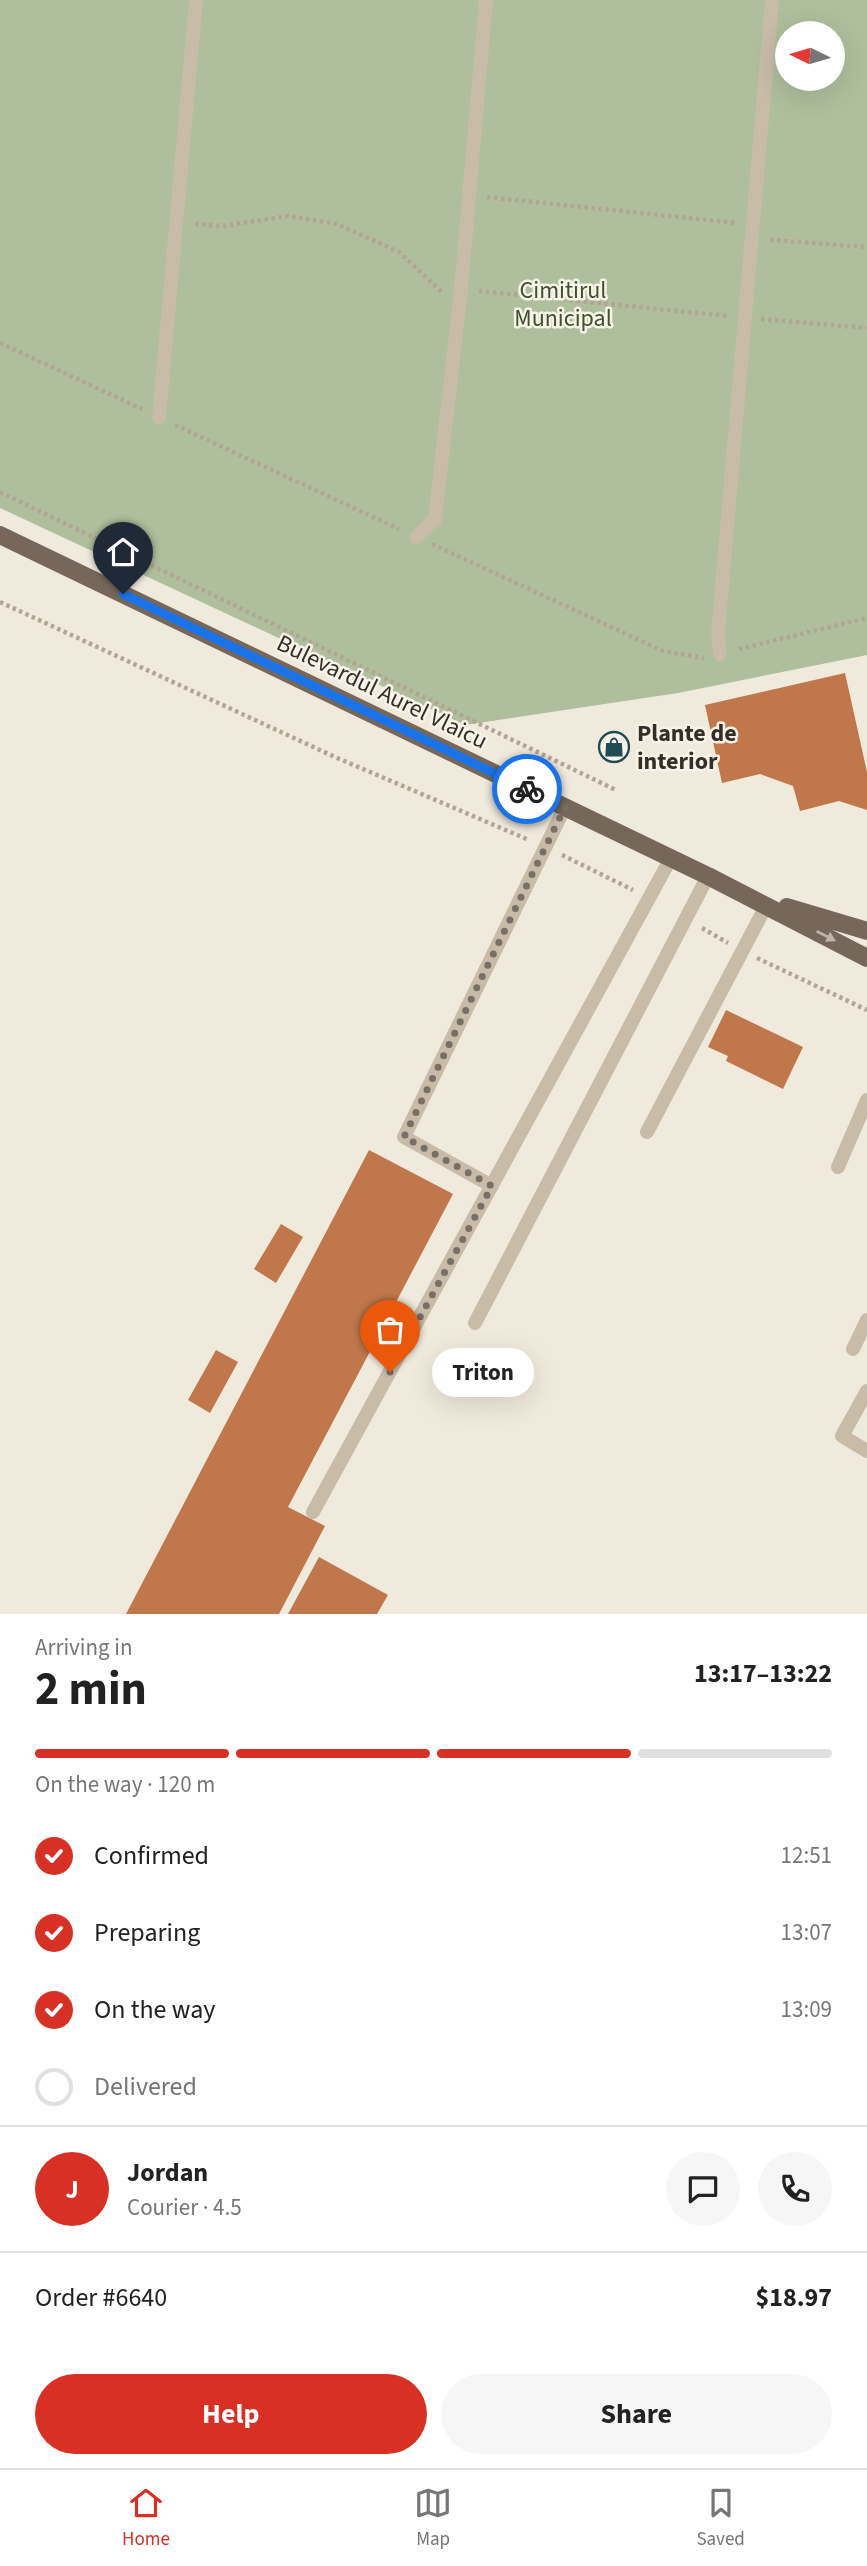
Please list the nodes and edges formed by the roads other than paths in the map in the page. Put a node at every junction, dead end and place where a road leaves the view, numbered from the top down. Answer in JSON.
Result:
{"nodes":[{"id":1,"x":196,"y":0,"type":"edge"},
{"id":2,"x":486,"y":0,"type":"edge"},
{"id":3,"x":772,"y":0,"type":"edge"},
{"id":4,"x":159,"y":417,"type":"dead end"},
{"id":5,"x":0,"y":535,"type":"edge"},
{"id":6,"x":416,"y":537,"type":"dead end"},
{"id":7,"x":720,"y":654,"type":"dead end"},
{"id":8,"x":565,"y":807,"type":"junction"},
{"id":9,"x":671,"y":858,"type":"junction"},
{"id":10,"x":708,"y":876,"type":"junction"},
{"id":11,"x":743,"y":894,"type":"junction"},
{"id":12,"x":766,"y":906,"type":"junction"},
{"id":13,"x":867,"y":931,"type":"edge"},
{"id":14,"x":867,"y":958,"type":"edge"},
{"id":15,"x":867,"y":1100,"type":"edge"},
{"id":16,"x":648,"y":1132,"type":"dead end"},
{"id":17,"x":838,"y":1167,"type":"dead end"},
{"id":18,"x":492,"y":1186,"type":"junction"},
{"id":19,"x":867,"y":1320,"type":"edge"},
{"id":20,"x":475,"y":1323,"type":"dead end"},
{"id":21,"x":853,"y":1349,"type":"dead end"},
{"id":22,"x":867,"y":1391,"type":"edge"},
{"id":23,"x":867,"y":1451,"type":"edge"},
{"id":24,"x":313,"y":1512,"type":"dead end"}],
"edges":[{"from":1,"to":4,"type":"lane"},
{"from":2,"to":6,"type":"lane"},
{"from":3,"to":7,"type":"lane"},
{"from":5,"to":8,"type":"main road","name":"Bulevardul Aurel Vlaicu"},
{"from":8,"to":9,"type":"main road","name":"Bulevardul Aurel Vlaicu"},
{"from":8,"to":18,"type":"lane"},
{"from":9,"to":10,"type":"main road","name":"Bulevardul Aurel Vlaicu"},
{"from":9,"to":18,"type":"lane"},
{"from":10,"to":11,"type":"main road","name":"Bulevardul Aurel Vlaicu"},
{"from":10,"to":20,"type":"lane"},
{"from":11,"to":12,"type":"main road","name":"Bulevardul Aurel Vlaicu"},
{"from":11,"to":13,"type":"main road","name":"Bulevardul Aurel Vlaicu"},
{"from":12,"to":14,"type":"main road","name":"Bulevardul Aurel Vlaicu","one_way":true},
{"from":12,"to":16,"type":"lane"},
{"from":15,"to":17,"type":"lane"},
{"from":18,"to":24,"type":"lane"},
{"from":19,"to":21,"type":"lane"},
{"from":22,"to":23,"type":"lane"}]}
